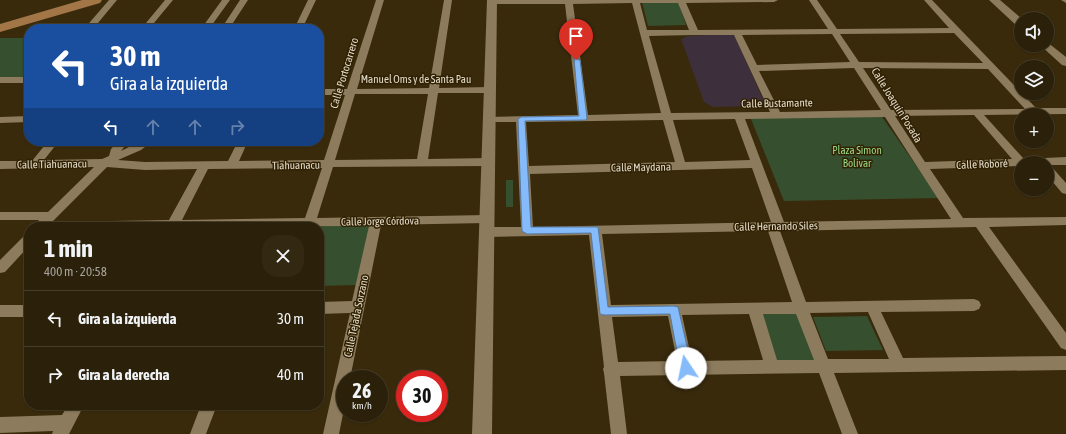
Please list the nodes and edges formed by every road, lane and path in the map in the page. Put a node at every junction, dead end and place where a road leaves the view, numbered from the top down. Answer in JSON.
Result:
{"nodes":[{"id":1,"x":75,"y":0,"type":"edge"},
{"id":2,"x":96,"y":0,"type":"edge"},
{"id":3,"x":113,"y":0,"type":"edge"},
{"id":4,"x":169,"y":0,"type":"edge"},
{"id":5,"x":226,"y":0,"type":"edge"},
{"id":6,"x":244,"y":0,"type":"edge"},
{"id":7,"x":312,"y":0,"type":"edge"},
{"id":8,"x":380,"y":0,"type":"edge"},
{"id":9,"x":448,"y":0,"type":"edge"},
{"id":10,"x":682,"y":0,"type":"edge"},
{"id":11,"x":747,"y":0,"type":"edge"},
{"id":12,"x":774,"y":0,"type":"edge"},
{"id":13,"x":813,"y":0,"type":"edge"},
{"id":14,"x":928,"y":0,"type":"edge"},
{"id":15,"x":994,"y":0,"type":"edge"},
{"id":16,"x":492,"y":1,"type":"edge"},
{"id":17,"x":569,"y":1,"type":"edge"},
{"id":18,"x":635,"y":1,"type":"junction"},
{"id":19,"x":1014,"y":18,"type":"edge"},
{"id":20,"x":0,"y":22,"type":"edge"},
{"id":21,"x":92,"y":24,"type":"edge"},
{"id":22,"x":150,"y":24,"type":"edge"},
{"id":23,"x":209,"y":24,"type":"edge"},
{"id":24,"x":228,"y":24,"type":"edge"},
{"id":25,"x":300,"y":24,"type":"edge"},
{"id":26,"x":0,"y":28,"type":"edge"},
{"id":27,"x":956,"y":30,"type":"junction"},
{"id":28,"x":835,"y":32,"type":"junction"},
{"id":29,"x":644,"y":33,"type":"junction"},
{"id":30,"x":695,"y":33,"type":"junction"},
{"id":31,"x":737,"y":33,"type":"junction"},
{"id":32,"x":1054,"y":52,"type":"edge"},
{"id":33,"x":1066,"y":63,"type":"edge"},
{"id":34,"x":858,"y":65,"type":"junction"},
{"id":35,"x":990,"y":66,"type":"junction"},
{"id":36,"x":753,"y":68,"type":"junction"},
{"id":37,"x":0,"y":80,"type":"edge"},
{"id":38,"x":24,"y":80,"type":"edge"},
{"id":39,"x":490,"y":90,"type":"junction"},
{"id":40,"x":351,"y":91,"type":"junction"},
{"id":41,"x":434,"y":91,"type":"junction"},
{"id":42,"x":324,"y":92,"type":"edge"},
{"id":43,"x":1030,"y":108,"type":"edge"},
{"id":44,"x":1054,"y":111,"type":"edge"},
{"id":45,"x":1066,"y":111,"type":"edge"},
{"id":46,"x":976,"y":112,"type":"junction"},
{"id":47,"x":1014,"y":112,"type":"edge"},
{"id":48,"x":887,"y":114,"type":"junction"},
{"id":49,"x":776,"y":115,"type":"junction"},
{"id":50,"x":739,"y":116,"type":"junction"},
{"id":51,"x":667,"y":117,"type":"junction"},
{"id":52,"x":583,"y":118,"type":"junction"},
{"id":53,"x":24,"y":119,"type":"edge"},
{"id":54,"x":489,"y":119,"type":"junction"},
{"id":55,"x":521,"y":119,"type":"junction"},
{"id":56,"x":0,"y":120,"type":"edge"},
{"id":57,"x":50,"y":146,"type":"edge"},
{"id":58,"x":119,"y":146,"type":"edge"},
{"id":59,"x":140,"y":146,"type":"edge"},
{"id":60,"x":241,"y":146,"type":"edge"},
{"id":61,"x":114,"y":156,"type":"junction"},
{"id":62,"x":1016,"y":156,"type":"edge"},
{"id":63,"x":1066,"y":161,"type":"edge"},
{"id":64,"x":488,"y":162,"type":"junction"},
{"id":65,"x":1014,"y":162,"type":"edge"},
{"id":66,"x":104,"y":163,"type":"junction"},
{"id":67,"x":422,"y":163,"type":"junction"},
{"id":68,"x":1054,"y":163,"type":"edge"},
{"id":69,"x":328,"y":164,"type":"junction"},
{"id":70,"x":757,"y":164,"type":"junction"},
{"id":71,"x":0,"y":165,"type":"edge"},
{"id":72,"x":35,"y":165,"type":"junction"},
{"id":73,"x":204,"y":166,"type":"junction"},
{"id":74,"x":231,"y":166,"type":"junction"},
{"id":75,"x":681,"y":166,"type":"junction"},
{"id":76,"x":922,"y":166,"type":"junction"},
{"id":77,"x":525,"y":170,"type":"junction"},
{"id":78,"x":1054,"y":176,"type":"edge"},
{"id":79,"x":1066,"y":190,"type":"edge"},
{"id":80,"x":0,"y":216,"type":"edge"},
{"id":81,"x":50,"y":216,"type":"junction"},
{"id":82,"x":376,"y":221,"type":"junction"},
{"id":83,"x":1066,"y":221,"type":"edge"},
{"id":84,"x":45,"y":222,"type":"edge"},
{"id":85,"x":174,"y":222,"type":"edge"},
{"id":86,"x":310,"y":222,"type":"joint"},
{"id":87,"x":978,"y":222,"type":"junction"},
{"id":88,"x":960,"y":223,"type":"junction"},
{"id":89,"x":487,"y":226,"type":"junction"},
{"id":90,"x":776,"y":226,"type":"junction"},
{"id":91,"x":595,"y":230,"type":"junction"},
{"id":92,"x":527,"y":231,"type":"junction"},
{"id":93,"x":24,"y":243,"type":"edge"},
{"id":94,"x":0,"y":268,"type":"edge"},
{"id":95,"x":974,"y":305,"type":"dead end"},
{"id":96,"x":358,"y":307,"type":"junction"},
{"id":97,"x":872,"y":307,"type":"junction"},
{"id":98,"x":324,"y":308,"type":"edge"},
{"id":99,"x":801,"y":308,"type":"junction"},
{"id":100,"x":754,"y":309,"type":"junction"},
{"id":101,"x":674,"y":310,"type":"junction"},
{"id":102,"x":0,"y":311,"type":"edge"},
{"id":103,"x":24,"y":311,"type":"edge"},
{"id":104,"x":604,"y":311,"type":"junction"},
{"id":105,"x":1066,"y":344,"type":"edge"},
{"id":106,"x":1066,"y":363,"type":"edge"},
{"id":107,"x":900,"y":365,"type":"junction"},
{"id":108,"x":823,"y":366,"type":"junction"},
{"id":109,"x":772,"y":367,"type":"junction"},
{"id":110,"x":686,"y":368,"type":"junction"},
{"id":111,"x":610,"y":369,"type":"junction"},
{"id":112,"x":73,"y":410,"type":"edge"},
{"id":113,"x":207,"y":410,"type":"edge"},
{"id":114,"x":0,"y":425,"type":"edge"},
{"id":115,"x":63,"y":429,"type":"edge"},
{"id":116,"x":198,"y":434,"type":"edge"},
{"id":117,"x":331,"y":434,"type":"edge"},
{"id":118,"x":482,"y":434,"type":"edge"},
{"id":119,"x":619,"y":434,"type":"edge"},
{"id":120,"x":850,"y":434,"type":"edge"}],
"edges":[{"from":1,"to":20,"type":"main road"},
{"from":2,"to":26,"type":"main road"},
{"from":3,"to":21,"type":"street"},
{"from":4,"to":22,"type":"street"},
{"from":5,"to":23,"type":"street"},
{"from":6,"to":24,"type":"street"},
{"from":7,"to":25,"type":"street"},
{"from":8,"to":40,"type":"street","name":"Calle Portocarrero"},
{"from":9,"to":41,"type":"street"},
{"from":10,"to":11,"type":"street"},
{"from":10,"to":18,"type":"street"},
{"from":10,"to":30,"type":"street"},
{"from":11,"to":12,"type":"street"},
{"from":13,"to":28,"type":"street","name":"Calle Joaquin Posada"},
{"from":14,"to":27,"type":"street"},
{"from":15,"to":19,"type":"street"},
{"from":16,"to":17,"type":"street"},
{"from":16,"to":39,"type":"street"},
{"from":17,"to":18,"type":"street"},
{"from":17,"to":52,"type":"street"},
{"from":18,"to":29,"type":"street"},
{"from":27,"to":28,"type":"street"},
{"from":27,"to":35,"type":"street"},
{"from":28,"to":31,"type":"street"},
{"from":28,"to":34,"type":"street","name":"Calle Joaquin Posada"},
{"from":29,"to":30,"type":"street"},
{"from":29,"to":51,"type":"street"},
{"from":30,"to":31,"type":"street"},
{"from":31,"to":36,"type":"street"},
{"from":32,"to":33,"type":"street"},
{"from":34,"to":35,"type":"street"},
{"from":34,"to":36,"type":"street"},
{"from":34,"to":48,"type":"street","name":"Calle Joaquin Posada"},
{"from":35,"to":43,"type":"street"},
{"from":36,"to":49,"type":"street"},
{"from":37,"to":38,"type":"street"},
{"from":39,"to":41,"type":"street","name":"Manuel Oms y de Santa Pau"},
{"from":39,"to":54,"type":"street"},
{"from":40,"to":41,"type":"street","name":"Manuel Oms y de Santa Pau"},
{"from":40,"to":42,"type":"street","name":"Manuel Oms y de Santa Pau"},
{"from":40,"to":69,"type":"street","name":"Calle Portocarrero"},
{"from":41,"to":67,"type":"street"},
{"from":44,"to":45,"type":"street","name":"Calle Bustamante"},
{"from":46,"to":47,"type":"street","name":"Calle Bustamante"},
{"from":46,"to":48,"type":"street","name":"Calle Bustamante"},
{"from":46,"to":62,"type":"street"},
{"from":48,"to":49,"type":"street","name":"Calle Bustamante"},
{"from":48,"to":76,"type":"street","name":"Calle Joaquin Posada"},
{"from":49,"to":50,"type":"street","name":"Calle Bustamante"},
{"from":50,"to":51,"type":"street","name":"Calle Bustamante"},
{"from":50,"to":70,"type":"street"},
{"from":51,"to":52,"type":"street","name":"Calle Bustamante"},
{"from":51,"to":75,"type":"street"},
{"from":52,"to":55,"type":"street","name":"Calle Bustamante"},
{"from":53,"to":56,"type":"street"},
{"from":54,"to":55,"type":"street","name":"Calle Bustamante"},
{"from":54,"to":64,"type":"street"},
{"from":55,"to":77,"type":"street"},
{"from":57,"to":72,"type":"street"},
{"from":58,"to":61,"type":"street"},
{"from":59,"to":61,"type":"street"},
{"from":60,"to":74,"type":"street"},
{"from":61,"to":66,"type":"street"},
{"from":63,"to":68,"type":"street","name":"Calle Roboré"},
{"from":64,"to":67,"type":"street","name":"Tiahuanacu"},
{"from":64,"to":89,"type":"street"},
{"from":65,"to":76,"type":"street","name":"Calle Roboré"},
{"from":66,"to":72,"type":"street","name":"Calle Tiahuanacu"},
{"from":66,"to":73,"type":"street","name":"Tiahuanacu"},
{"from":66,"to":81,"type":"street"},
{"from":67,"to":69,"type":"street","name":"Tiahuanacu"},
{"from":69,"to":74,"type":"street","name":"Tiahuanacu"},
{"from":69,"to":86,"type":"street","name":"Calle Portocarrero"},
{"from":70,"to":75,"type":"street","name":"Calle Maydana"},
{"from":70,"to":90,"type":"street"},
{"from":71,"to":72,"type":"street","name":"Calle Tiahuanacu"},
{"from":73,"to":74,"type":"street","name":"Tiahuanacu"},
{"from":73,"to":85,"type":"street"},
{"from":75,"to":77,"type":"street","name":"Calle Maydana"},
{"from":76,"to":88,"type":"street","name":"Calle Joaquin Posada"},
{"from":77,"to":92,"type":"street"},
{"from":78,"to":79,"type":"street"},
{"from":80,"to":81,"type":"street"},
{"from":81,"to":84,"type":"street"},
{"from":82,"to":86,"type":"street","name":"Calle Jorge Córdova"},
{"from":82,"to":89,"type":"street","name":"Calle Jorge Córdova"},
{"from":82,"to":96,"type":"street","name":"Calle Tejada Sorzano"},
{"from":83,"to":87,"type":"street","name":"Calle Hernando Siles"},
{"from":87,"to":88,"type":"street","name":"Calle Hernando Siles"},
{"from":87,"to":105,"type":"street"},
{"from":88,"to":90,"type":"street","name":"Calle Hernando Siles"},
{"from":89,"to":92,"type":"street","name":"Calle Hernando Siles"},
{"from":89,"to":118,"type":"street"},
{"from":90,"to":91,"type":"street","name":"Calle Hernando Siles"},
{"from":90,"to":99,"type":"street"},
{"from":91,"to":92,"type":"street","name":"Calle Hernando Siles"},
{"from":91,"to":104,"type":"street"},
{"from":93,"to":94,"type":"street"},
{"from":95,"to":97,"type":"street"},
{"from":96,"to":98,"type":"street"},
{"from":96,"to":117,"type":"street","name":"Calle Tejada Sorzano"},
{"from":97,"to":99,"type":"street"},
{"from":97,"to":107,"type":"street"},
{"from":99,"to":100,"type":"street"},
{"from":99,"to":108,"type":"street"},
{"from":100,"to":101,"type":"street"},
{"from":100,"to":109,"type":"street"},
{"from":101,"to":104,"type":"street"},
{"from":101,"to":110,"type":"street"},
{"from":102,"to":103,"type":"street"},
{"from":104,"to":111,"type":"street"},
{"from":106,"to":107,"type":"street"},
{"from":107,"to":108,"type":"street"},
{"from":108,"to":109,"type":"street"},
{"from":108,"to":120,"type":"street"},
{"from":109,"to":110,"type":"street"},
{"from":110,"to":111,"type":"street"},
{"from":111,"to":119,"type":"street"},
{"from":112,"to":115,"type":"street"},
{"from":113,"to":116,"type":"street"},
{"from":114,"to":115,"type":"street"}]}
